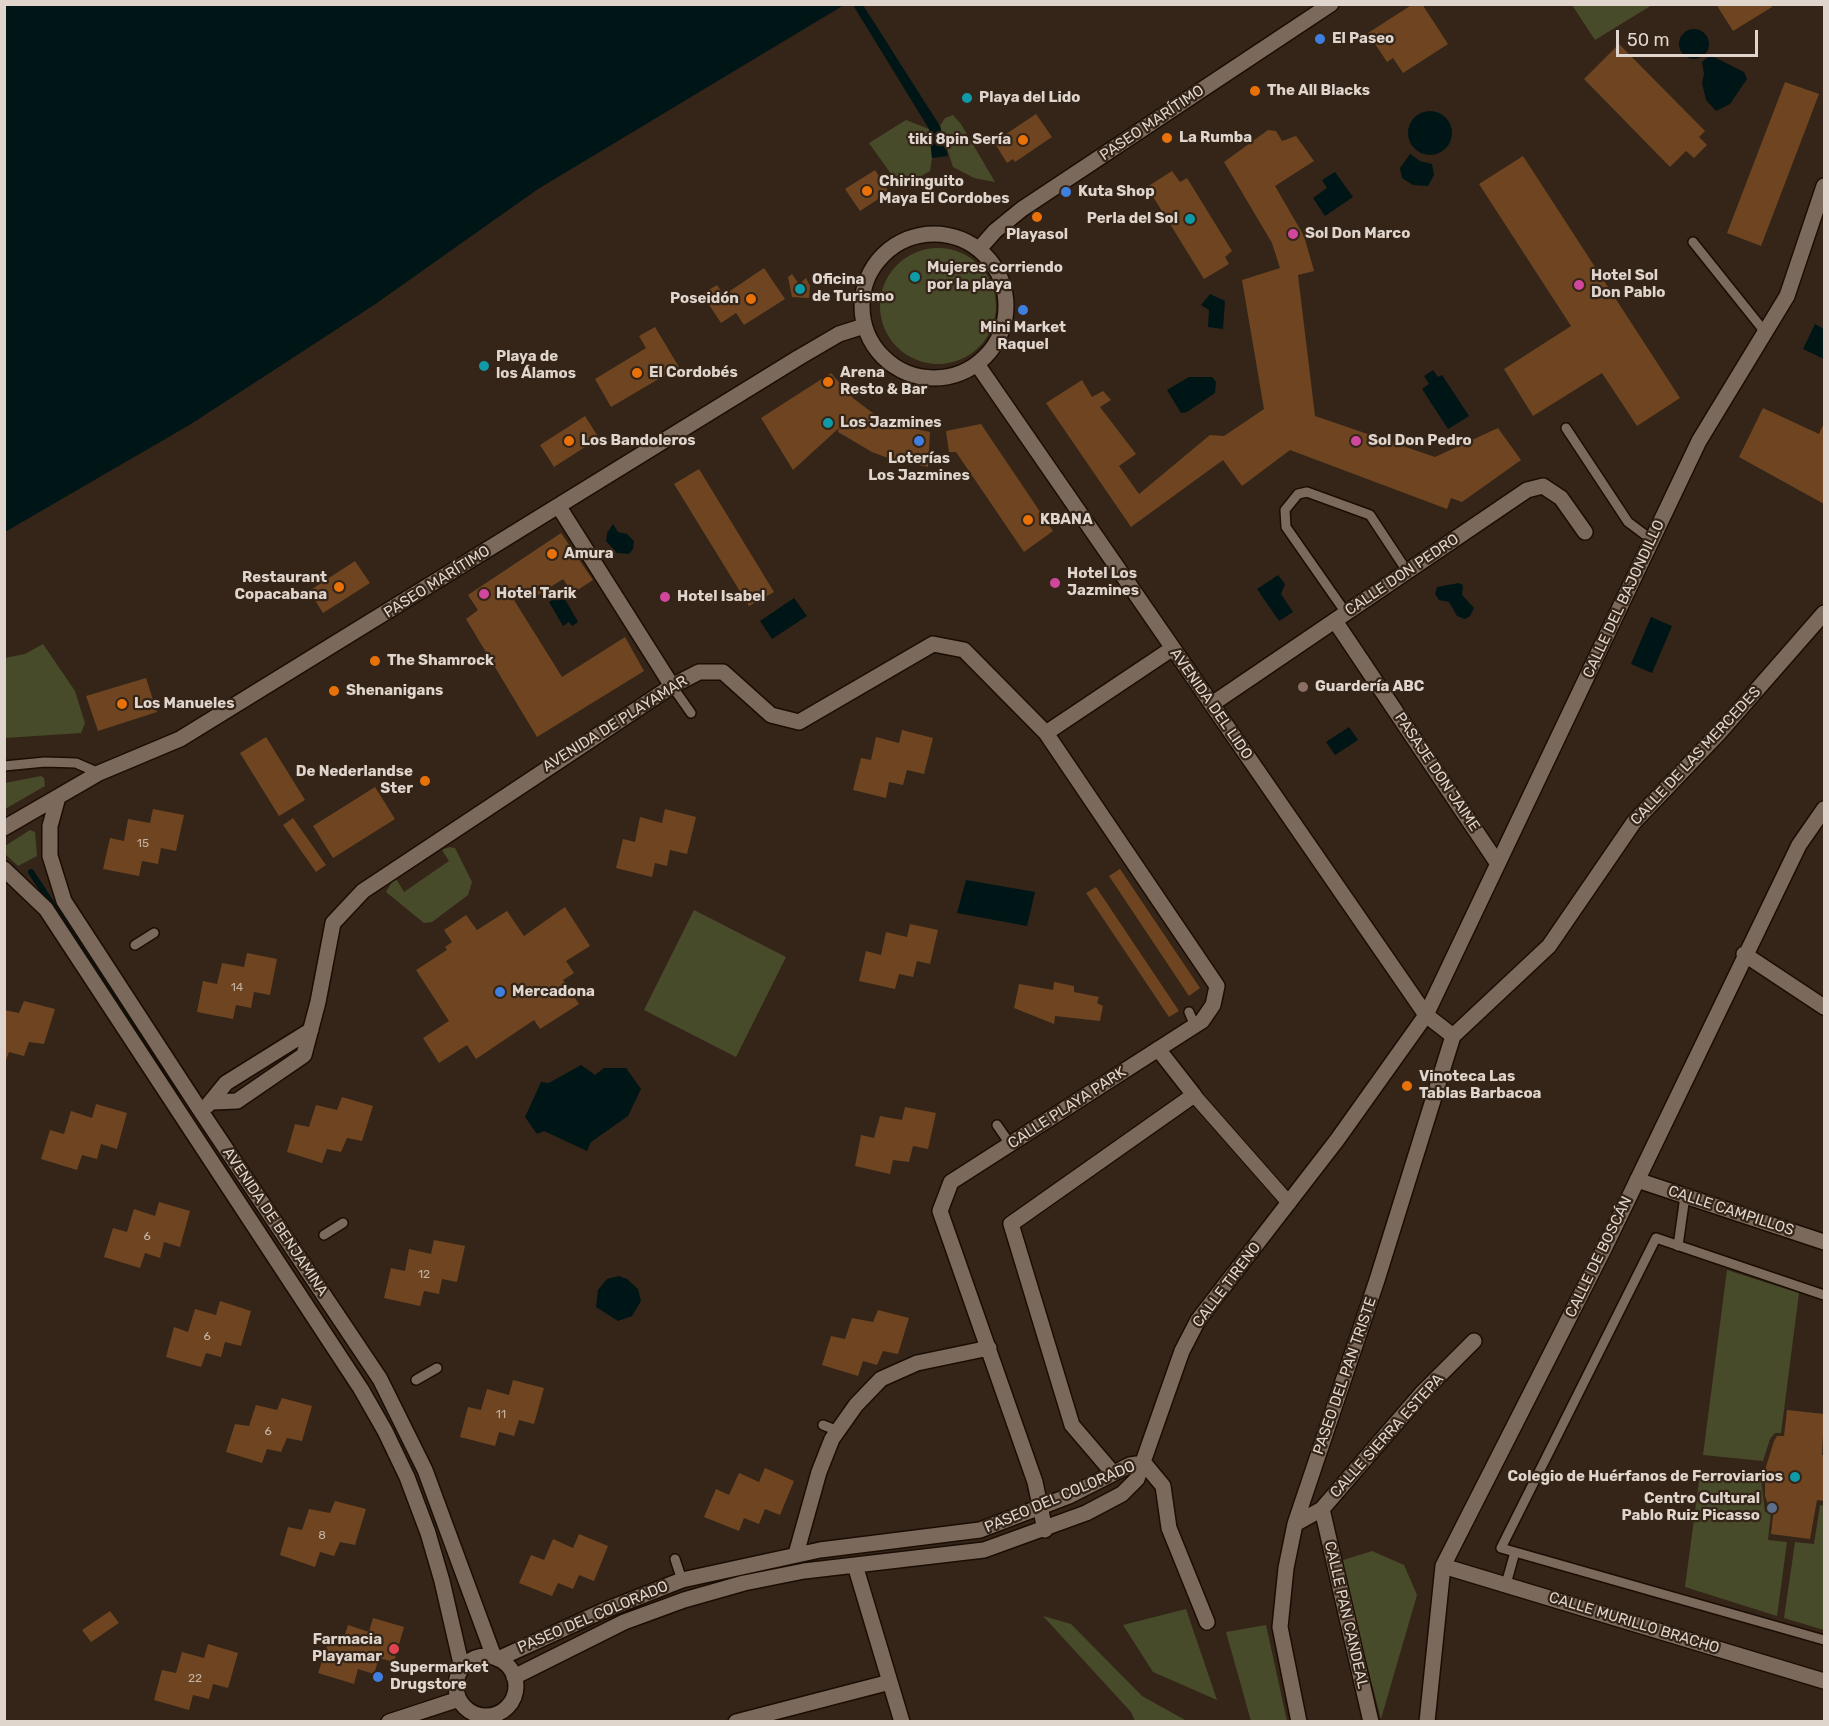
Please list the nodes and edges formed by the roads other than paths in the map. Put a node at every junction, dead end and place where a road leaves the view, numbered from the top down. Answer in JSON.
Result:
{"nodes":[{"id":1,"x":1331,"y":4,"type":"edge"},
{"id":2,"x":1824,"y":186,"type":"edge"},
{"id":3,"x":1693,"y":242,"type":"dead end"},
{"id":4,"x":979,"y":249,"type":"junction"},
{"id":5,"x":864,"y":326,"type":"junction"},
{"id":6,"x":1766,"y":332,"type":"junction"},
{"id":7,"x":977,"y":364,"type":"junction"},
{"id":8,"x":1566,"y":428,"type":"dead end"},
{"id":9,"x":559,"y":507,"type":"junction"},
{"id":10,"x":1585,"y":532,"type":"dead end"},
{"id":11,"x":1652,"y":540,"type":"junction"},
{"id":12,"x":1407,"y":571,"type":"junction"},
{"id":13,"x":1824,"y":613,"type":"edge"},
{"id":14,"x":1340,"y":617,"type":"junction"},
{"id":15,"x":1173,"y":648,"type":"junction"},
{"id":16,"x":672,"y":686,"type":"junction"},
{"id":17,"x":1212,"y":704,"type":"junction"},
{"id":18,"x":691,"y":713,"type":"dead end"},
{"id":19,"x":1046,"y":733,"type":"junction"},
{"id":20,"x":4,"y":766,"type":"edge"},
{"id":21,"x":99,"y":773,"type":"junction"},
{"id":22,"x":58,"y":797,"type":"junction"},
{"id":23,"x":1824,"y":809,"type":"edge"},
{"id":24,"x":4,"y":828,"type":"edge"},
{"id":25,"x":1498,"y":864,"type":"junction"},
{"id":26,"x":4,"y":869,"type":"edge"},
{"id":27,"x":154,"y":933,"type":"dead end"},
{"id":28,"x":135,"y":945,"type":"dead end"},
{"id":29,"x":1744,"y":954,"type":"junction"},
{"id":30,"x":1824,"y":1007,"type":"edge"},
{"id":31,"x":1426,"y":1015,"type":"junction"},
{"id":32,"x":311,"y":1030,"type":"junction"},
{"id":33,"x":1453,"y":1036,"type":"junction"},
{"id":34,"x":1158,"y":1049,"type":"junction"},
{"id":35,"x":226,"y":1083,"type":"junction"},
{"id":36,"x":1194,"y":1095,"type":"junction"},
{"id":37,"x":237,"y":1101,"type":"junction"},
{"id":38,"x":213,"y":1102,"type":"junction"},
{"id":39,"x":200,"y":1110,"type":"junction"},
{"id":40,"x":998,"y":1125,"type":"dead end"},
{"id":41,"x":1010,"y":1144,"type":"junction"},
{"id":42,"x":1637,"y":1180,"type":"junction"},
{"id":43,"x":1685,"y":1196,"type":"junction"},
{"id":44,"x":1289,"y":1203,"type":"junction"},
{"id":45,"x":343,"y":1223,"type":"dead end"},
{"id":46,"x":324,"y":1235,"type":"dead end"},
{"id":47,"x":1824,"y":1242,"type":"edge"},
{"id":48,"x":1678,"y":1246,"type":"junction"},
{"id":49,"x":1824,"y":1295,"type":"edge"},
{"id":50,"x":1474,"y":1341,"type":"dead end"},
{"id":51,"x":989,"y":1348,"type":"junction"},
{"id":52,"x":437,"y":1368,"type":"dead end"},
{"id":53,"x":416,"y":1380,"type":"dead end"},
{"id":54,"x":823,"y":1425,"type":"dead end"},
{"id":55,"x":838,"y":1431,"type":"junction"},
{"id":56,"x":1144,"y":1463,"type":"junction"},
{"id":57,"x":1113,"y":1473,"type":"junction"},
{"id":58,"x":1038,"y":1508,"type":"junction"},
{"id":59,"x":1322,"y":1509,"type":"junction"},
{"id":60,"x":1295,"y":1524,"type":"junction"},
{"id":61,"x":1045,"y":1530,"type":"junction"},
{"id":62,"x":1515,"y":1552,"type":"junction"},
{"id":63,"x":796,"y":1554,"type":"junction"},
{"id":64,"x":675,"y":1559,"type":"dead end"},
{"id":65,"x":855,"y":1565,"type":"junction"},
{"id":66,"x":1443,"y":1566,"type":"junction"},
{"id":67,"x":682,"y":1580,"type":"junction"},
{"id":68,"x":1506,"y":1584,"type":"junction"},
{"id":69,"x":1207,"y":1622,"type":"dead end"},
{"id":70,"x":1824,"y":1640,"type":"edge"},
{"id":71,"x":496,"y":1658,"type":"junction"},
{"id":72,"x":462,"y":1668,"type":"junction"},
{"id":73,"x":514,"y":1677,"type":"junction"},
{"id":74,"x":1824,"y":1681,"type":"edge"},
{"id":75,"x":891,"y":1682,"type":"junction"},
{"id":76,"x":459,"y":1699,"type":"junction"},
{"id":77,"x":505,"y":1716,"type":"edge"},
{"id":78,"x":481,"y":1718,"type":"edge"},
{"id":79,"x":753,"y":1719,"type":"edge"},
{"id":80,"x":389,"y":1722,"type":"edge"},
{"id":81,"x":736,"y":1722,"type":"edge"},
{"id":82,"x":902,"y":1722,"type":"edge"},
{"id":83,"x":1299,"y":1722,"type":"edge"},
{"id":84,"x":1371,"y":1722,"type":"edge"},
{"id":85,"x":1427,"y":1722,"type":"edge"}],
"edges":[{"from":1,"to":4,"type":"street","name":"PASEO MARÍTIMO"},
{"from":2,"to":6,"type":"street","name":"CALLE DEL BAJONDILLO"},
{"from":3,"to":6,"type":"lane"},
{"from":4,"to":5,"type":"street"},
{"from":4,"to":7,"type":"street"},
{"from":5,"to":7,"type":"street"},
{"from":5,"to":9,"type":"street","name":"PASEO MARÍTIMO"},
{"from":6,"to":11,"type":"street","name":"CALLE DEL BAJONDILLO"},
{"from":7,"to":15,"type":"street","name":"AVENIDA DEL LIDO"},
{"from":8,"to":11,"type":"lane"},
{"from":9,"to":16,"type":"street"},
{"from":9,"to":21,"type":"street","name":"PASEO MARÍTIMO"},
{"from":10,"to":12,"type":"street","name":"CALLE DON PEDRO"},
{"from":11,"to":25,"type":"street","name":"CALLE DEL BAJONDILLO"},
{"from":12,"to":14,"type":"street","name":"CALLE DON PEDRO"},
{"from":12,"to":14,"type":"lane"},
{"from":13,"to":33,"type":"street","name":"CALLE DE LAS MERCEDES"},
{"from":14,"to":17,"type":"street","name":"CALLE DON PEDRO"},
{"from":14,"to":25,"type":"street","name":"PASAJE DON JAIME"},
{"from":15,"to":17,"type":"street","name":"AVENIDA DEL LIDO"},
{"from":15,"to":19,"type":"street"},
{"from":16,"to":18,"type":"lane"},
{"from":16,"to":19,"type":"street","name":"AVENIDA DE PLAYAMAR"},
{"from":16,"to":32,"type":"street","name":"AVENIDA DE PLAYAMAR"},
{"from":17,"to":31,"type":"street","name":"AVENIDA DEL LIDO"},
{"from":19,"to":34,"type":"street","name":"CALLE PLAYA PARK"},
{"from":20,"to":21,"type":"lane"},
{"from":21,"to":22,"type":"street","name":"PASEO MARÍTIMO"},
{"from":22,"to":24,"type":"street","name":"PASEO MARÍTIMO"},
{"from":22,"to":39,"type":"street","name":"AVENIDA DE BENJAMINA"},
{"from":23,"to":29,"type":"street","name":"CALLE DE BOSCÁN"},
{"from":25,"to":31,"type":"street","name":"CALLE DEL BAJONDILLO"},
{"from":26,"to":72,"type":"street","name":"AVENIDA DE BENJAMINA"},
{"from":27,"to":28,"type":"lane"},
{"from":29,"to":30,"type":"street"},
{"from":29,"to":42,"type":"street","name":"CALLE DE BOSCÁN"},
{"from":31,"to":33,"type":"street","name":"AVENIDA DEL LIDO"},
{"from":31,"to":44,"type":"street","name":"CALLE TIRENO"},
{"from":32,"to":35,"type":"street"},
{"from":32,"to":37,"type":"street","name":"AVENIDA DE PLAYAMAR"},
{"from":33,"to":60,"type":"street","name":"PASEO DEL PAN TRISTE"},
{"from":34,"to":36,"type":"street"},
{"from":34,"to":41,"type":"street","name":"CALLE PLAYA PARK"},
{"from":35,"to":37,"type":"lane"},
{"from":35,"to":38,"type":"street"},
{"from":36,"to":44,"type":"street"},
{"from":36,"to":57,"type":"street"},
{"from":37,"to":38,"type":"street"},
{"from":38,"to":39,"type":"street"},
{"from":39,"to":71,"type":"street","name":"AVENIDA DE BENJAMINA"},
{"from":40,"to":41,"type":"lane"},
{"from":41,"to":51,"type":"street","name":"CALLE PLAYA PARK"},
{"from":42,"to":43,"type":"street","name":"CALLE CAMPILLOS"},
{"from":42,"to":66,"type":"street","name":"CALLE DE BOSCÁN"},
{"from":43,"to":47,"type":"street","name":"CALLE CAMPILLOS"},
{"from":43,"to":48,"type":"lane"},
{"from":44,"to":56,"type":"street","name":"CALLE TIRENO"},
{"from":45,"to":46,"type":"lane"},
{"from":48,"to":49,"type":"lane"},
{"from":48,"to":62,"type":"lane"},
{"from":50,"to":59,"type":"street","name":"CALLE SIERRA ESTEPA"},
{"from":51,"to":55,"type":"street"},
{"from":51,"to":58,"type":"street","name":"CALLE PLAYA PARK"},
{"from":52,"to":53,"type":"lane"},
{"from":54,"to":55,"type":"lane"},
{"from":55,"to":63,"type":"street"},
{"from":56,"to":57,"type":"street","name":"PASEO DEL COLORADO"},
{"from":56,"to":61,"type":"street","name":"PASEO DEL COLORADO"},
{"from":56,"to":69,"type":"street"},
{"from":57,"to":58,"type":"street","name":"PASEO DEL COLORADO"},
{"from":58,"to":61,"type":"street","name":"CALLE PLAYA PARK"},
{"from":58,"to":63,"type":"street","name":"PASEO DEL COLORADO"},
{"from":59,"to":60,"type":"street","name":"CALLE SIERRA ESTEPA"},
{"from":59,"to":84,"type":"street","name":"CALLE PAN CANDEAL"},
{"from":60,"to":83,"type":"street","name":"PASEO DEL PAN TRISTE"},
{"from":61,"to":65,"type":"street","name":"PASEO DEL COLORADO"},
{"from":62,"to":68,"type":"lane"},
{"from":62,"to":70,"type":"lane"},
{"from":63,"to":67,"type":"street","name":"PASEO DEL COLORADO"},
{"from":64,"to":67,"type":"lane"},
{"from":65,"to":73,"type":"street","name":"PASEO DEL COLORADO"},
{"from":65,"to":75,"type":"street"},
{"from":66,"to":68,"type":"street","name":"CALLE MURILLO BRACHO"},
{"from":66,"to":85,"type":"street","name":"CALLE DE BOSCÁN"},
{"from":67,"to":71,"type":"street","name":"PASEO DEL COLORADO"},
{"from":68,"to":74,"type":"street","name":"CALLE MURILLO BRACHO"},
{"from":71,"to":72,"type":"street"},
{"from":71,"to":73,"type":"street"},
{"from":72,"to":76,"type":"street"},
{"from":73,"to":77,"type":"street"},
{"from":75,"to":79,"type":"street"},
{"from":75,"to":82,"type":"street"},
{"from":76,"to":78,"type":"street"},
{"from":76,"to":80,"type":"street"},
{"from":77,"to":78,"type":"street"},
{"from":79,"to":81,"type":"street"}]}
